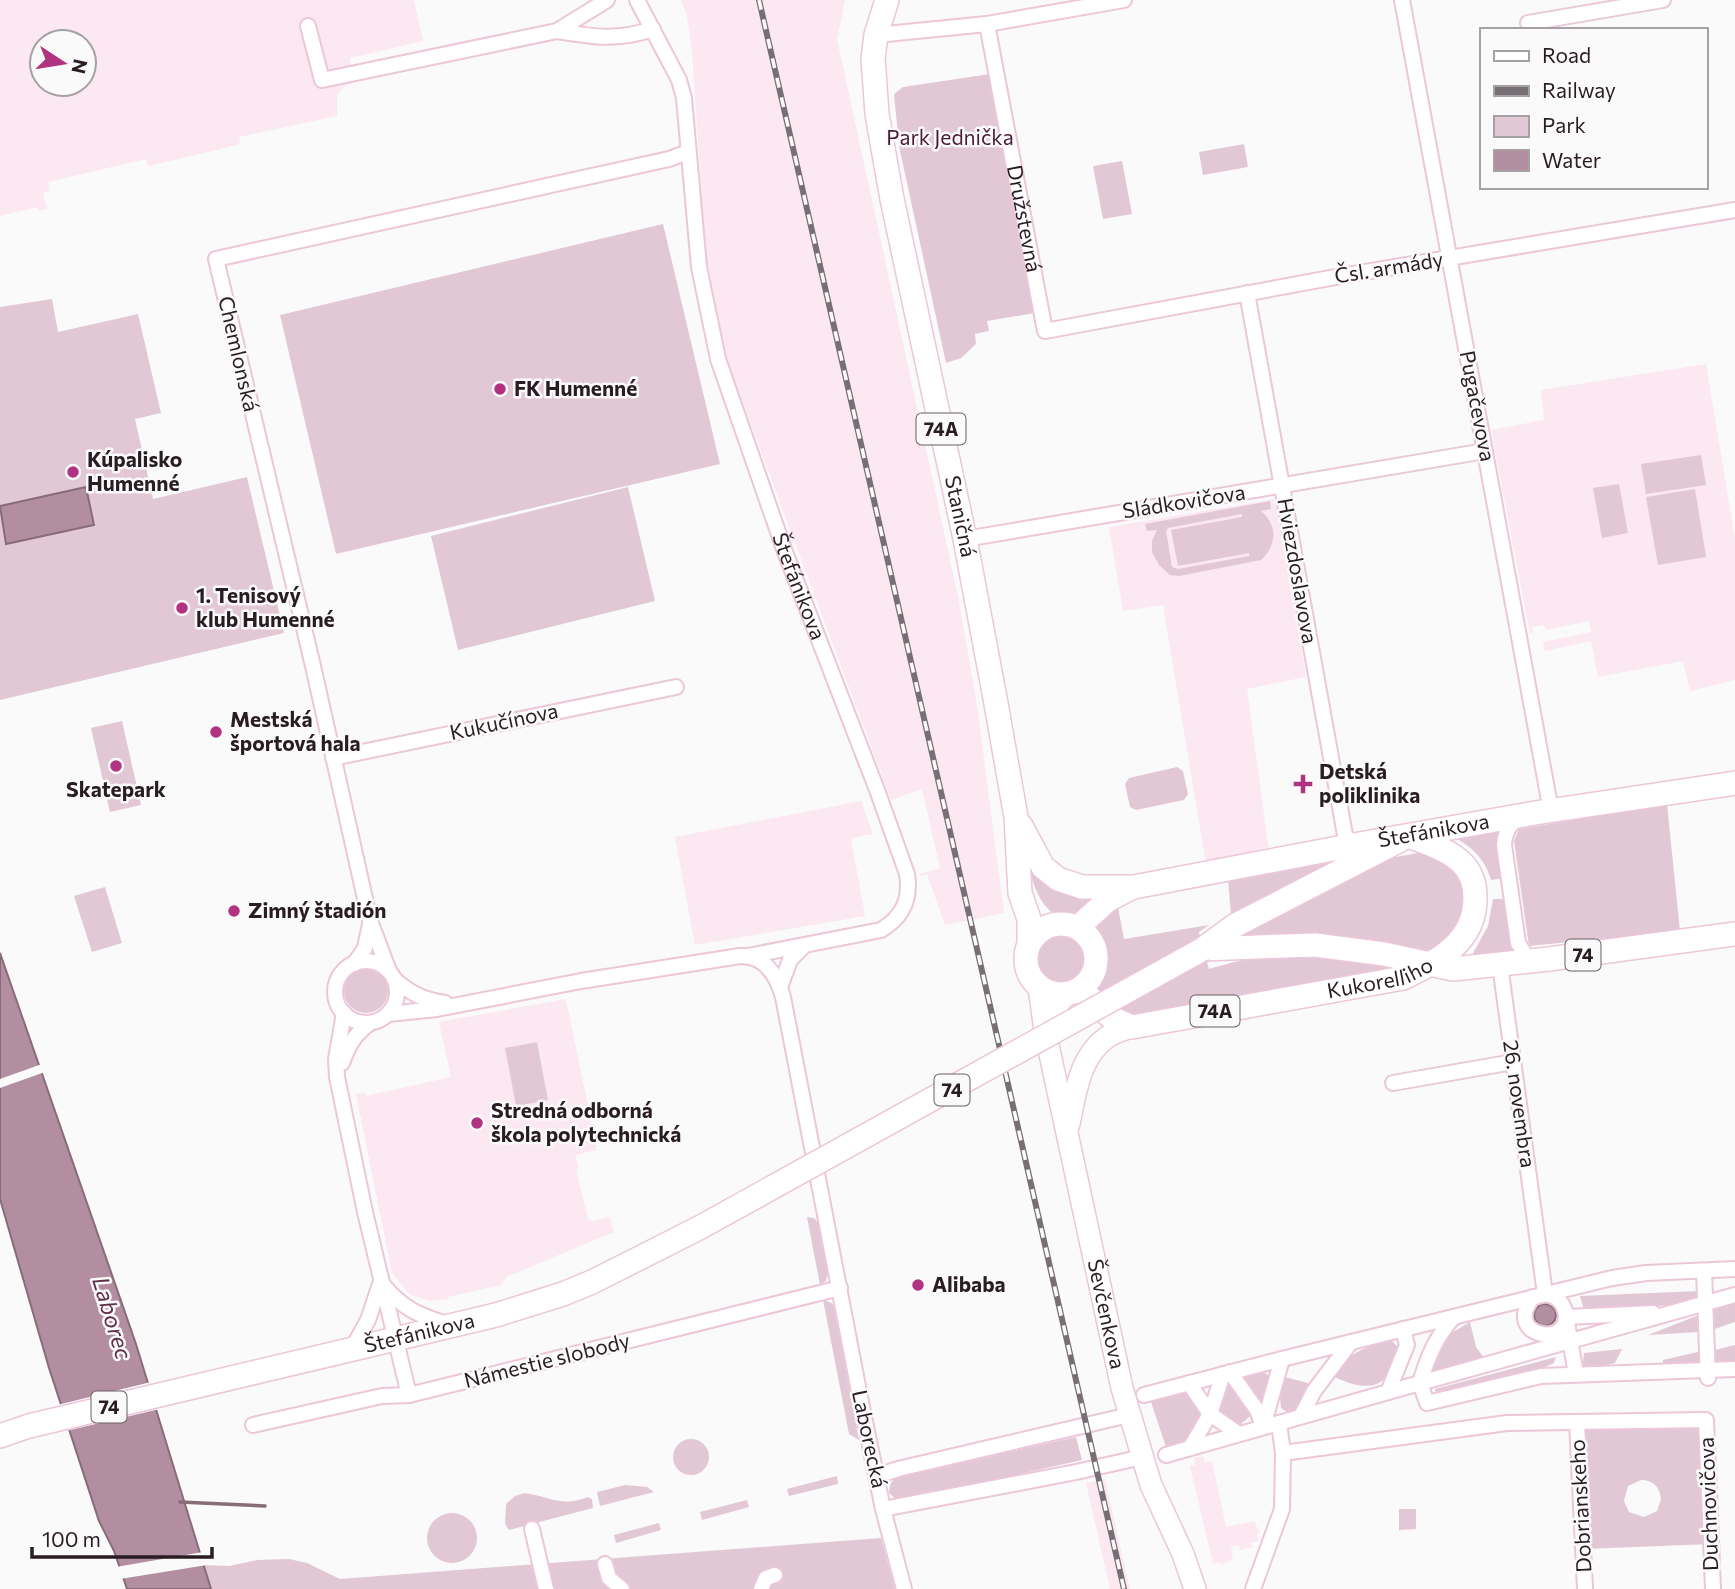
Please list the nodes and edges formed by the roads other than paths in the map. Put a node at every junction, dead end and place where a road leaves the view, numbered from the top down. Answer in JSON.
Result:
{"nodes":[{"id":1,"x":607,"y":0,"type":"edge"},
{"id":2,"x":637,"y":0,"type":"edge"},
{"id":3,"x":887,"y":0,"type":"edge"},
{"id":4,"x":1124,"y":0,"type":"edge"},
{"id":5,"x":1402,"y":0,"type":"edge"},
{"id":6,"x":1663,"y":0,"type":"edge"},
{"id":7,"x":1528,"y":23,"type":"dead end"},
{"id":8,"x":987,"y":24,"type":"junction"},
{"id":9,"x":308,"y":26,"type":"dead end"},
{"id":10,"x":653,"y":29,"type":"junction"},
{"id":11,"x":557,"y":31,"type":"junction"},
{"id":12,"x":876,"y":35,"type":"junction"},
{"id":13,"x":688,"y":152,"type":"junction"},
{"id":14,"x":1735,"y":210,"type":"edge"},
{"id":15,"x":1450,"y":258,"type":"junction"},
{"id":16,"x":1247,"y":293,"type":"junction"},
{"id":17,"x":1045,"y":331,"type":"joint"},
{"id":18,"x":1485,"y":451,"type":"junction"},
{"id":19,"x":1282,"y":486,"type":"junction"},
{"id":20,"x":965,"y":539,"type":"junction"},
{"id":21,"x":676,"y":687,"type":"dead end"},
{"id":22,"x":333,"y":758,"type":"junction"},
{"id":23,"x":1735,"y":783,"type":"edge"},
{"id":24,"x":1551,"y":811,"type":"junction"},
{"id":25,"x":1016,"y":817,"type":"junction"},
{"id":26,"x":1518,"y":817,"type":"junction"},
{"id":27,"x":1408,"y":836,"type":"junction"},
{"id":28,"x":1354,"y":845,"type":"junction"},
{"id":29,"x":1018,"y":863,"type":"junction"},
{"id":30,"x":1134,"y":887,"type":"junction"},
{"id":31,"x":370,"y":921,"type":"junction"},
{"id":32,"x":1053,"y":924,"type":"junction"},
{"id":33,"x":1078,"y":927,"type":"junction"},
{"id":34,"x":1735,"y":934,"type":"edge"},
{"id":35,"x":1030,"y":943,"type":"junction"},
{"id":36,"x":805,"y":945,"type":"junction"},
{"id":37,"x":1203,"y":949,"type":"junction"},
{"id":38,"x":748,"y":956,"type":"junction"},
{"id":39,"x":1530,"y":961,"type":"junction"},
{"id":40,"x":354,"y":964,"type":"junction"},
{"id":41,"x":1431,"y":964,"type":"junction"},
{"id":42,"x":1500,"y":965,"type":"junction"},
{"id":43,"x":391,"y":975,"type":"junction"},
{"id":44,"x":1039,"y":986,"type":"junction"},
{"id":45,"x":780,"y":987,"type":"junction"},
{"id":46,"x":1074,"y":991,"type":"junction"},
{"id":47,"x":453,"y":1004,"type":"junction"},
{"id":48,"x":344,"y":1013,"type":"junction"},
{"id":49,"x":388,"y":1014,"type":"junction"},
{"id":50,"x":370,"y":1023,"type":"junction"},
{"id":51,"x":1132,"y":1027,"type":"junction"},
{"id":52,"x":1045,"y":1031,"type":"junction"},
{"id":53,"x":1513,"y":1062,"type":"junction"},
{"id":54,"x":337,"y":1077,"type":"junction"},
{"id":55,"x":1393,"y":1083,"type":"dead end"},
{"id":56,"x":1067,"y":1130,"type":"junction"},
{"id":57,"x":1735,"y":1269,"type":"edge"},
{"id":58,"x":1704,"y":1271,"type":"junction"},
{"id":59,"x":381,"y":1282,"type":"junction"},
{"id":60,"x":840,"y":1288,"type":"junction"},
{"id":61,"x":1735,"y":1294,"type":"edge"},
{"id":62,"x":1539,"y":1295,"type":"junction"},
{"id":63,"x":1705,"y":1303,"type":"junction"},
{"id":64,"x":1663,"y":1315,"type":"junction"},
{"id":65,"x":1454,"y":1317,"type":"junction"},
{"id":66,"x":1566,"y":1317,"type":"junction"},
{"id":67,"x":450,"y":1325,"type":"junction"},
{"id":68,"x":1527,"y":1325,"type":"junction"},
{"id":69,"x":1404,"y":1329,"type":"junction"},
{"id":70,"x":395,"y":1339,"type":"junction"},
{"id":71,"x":1570,"y":1341,"type":"junction"},
{"id":72,"x":1351,"y":1342,"type":"junction"},
{"id":73,"x":1407,"y":1345,"type":"junction"},
{"id":74,"x":352,"y":1349,"type":"junction"},
{"id":75,"x":1533,"y":1351,"type":"junction"},
{"id":76,"x":1282,"y":1359,"type":"junction"},
{"id":77,"x":1735,"y":1370,"type":"edge"},
{"id":78,"x":1226,"y":1373,"type":"junction"},
{"id":79,"x":1576,"y":1374,"type":"junction"},
{"id":80,"x":1707,"y":1375,"type":"junction"},
{"id":81,"x":1422,"y":1376,"type":"junction"},
{"id":82,"x":1189,"y":1383,"type":"junction"},
{"id":83,"x":1388,"y":1392,"type":"junction"},
{"id":84,"x":409,"y":1395,"type":"junction"},
{"id":85,"x":1144,"y":1395,"type":"dead end"},
{"id":86,"x":1210,"y":1414,"type":"junction"},
{"id":87,"x":1129,"y":1415,"type":"junction"},
{"id":88,"x":1301,"y":1416,"type":"junction"},
{"id":89,"x":1577,"y":1422,"type":"junction"},
{"id":90,"x":1279,"y":1423,"type":"junction"},
{"id":91,"x":253,"y":1425,"type":"dead end"},
{"id":92,"x":1263,"y":1427,"type":"junction"},
{"id":93,"x":1239,"y":1434,"type":"junction"},
{"id":94,"x":0,"y":1436,"type":"edge"},
{"id":95,"x":1190,"y":1448,"type":"junction"},
{"id":96,"x":1283,"y":1453,"type":"junction"},
{"id":97,"x":1166,"y":1455,"type":"dead end"},
{"id":98,"x":1142,"y":1457,"type":"junction"},
{"id":99,"x":877,"y":1476,"type":"junction"},
{"id":100,"x":883,"y":1509,"type":"junction"},
{"id":101,"x":532,"y":1530,"type":"dead end"},
{"id":102,"x":605,"y":1564,"type":"dead end"},
{"id":103,"x":775,"y":1576,"type":"dead end"},
{"id":104,"x":546,"y":1589,"type":"edge"},
{"id":105,"x":622,"y":1589,"type":"edge"},
{"id":106,"x":761,"y":1589,"type":"edge"},
{"id":107,"x":904,"y":1589,"type":"edge"},
{"id":108,"x":1195,"y":1589,"type":"edge"},
{"id":109,"x":1253,"y":1589,"type":"edge"},
{"id":110,"x":1586,"y":1589,"type":"edge"},
{"id":111,"x":1713,"y":1589,"type":"edge"}],
"edges":[{"from":1,"to":11,"type":"street"},
{"from":2,"to":10,"type":"street"},
{"from":3,"to":12,"type":"main road","number":"74A"},
{"from":4,"to":8,"type":"street"},
{"from":5,"to":15,"type":"street","name":"Pugačevova"},
{"from":6,"to":7,"type":"street"},
{"from":8,"to":12,"type":"street"},
{"from":8,"to":17,"type":"street","name":"Družstevná"},
{"from":9,"to":11,"type":"street"},
{"from":10,"to":11,"type":"street"},
{"from":10,"to":13,"type":"street"},
{"from":12,"to":20,"type":"main road","name":"Staničná","number":"74A"},
{"from":13,"to":22,"type":"street","name":"Chemlonská"},
{"from":13,"to":36,"type":"street","name":"Štefánikova"},
{"from":14,"to":15,"type":"street","name":"Čsl. armády"},
{"from":15,"to":16,"type":"street","name":"Čsl. armády"},
{"from":15,"to":18,"type":"street","name":"Pugačevova"},
{"from":16,"to":17,"type":"street","name":"Čsl. armády"},
{"from":16,"to":19,"type":"street","name":"Hviezdoslavova"},
{"from":18,"to":19,"type":"street","name":"Sládkovičova"},
{"from":18,"to":24,"type":"street","name":"Pugačevova"},
{"from":19,"to":20,"type":"street","name":"Sládkovičova"},
{"from":19,"to":28,"type":"street","name":"Hviezdoslavova"},
{"from":20,"to":25,"type":"main road","name":"Staničná","number":"74A"},
{"from":21,"to":22,"type":"street","name":"Kukučínova"},
{"from":22,"to":31,"type":"street","name":"Chemlonská"},
{"from":23,"to":24,"type":"main road","name":"Štefánikova","number":"74"},
{"from":24,"to":26,"type":"main road","name":"Štefánikova","number":"74"},
{"from":25,"to":29,"type":"main road","name":"Staničná","number":"74A"},
{"from":25,"to":30,"type":"main road","number":"74A"},
{"from":26,"to":27,"type":"main road","name":"Štefánikova","number":"74"},
{"from":26,"to":39,"type":"street"},
{"from":27,"to":28,"type":"main road","name":"Štefánikova","number":"74A"},
{"from":27,"to":37,"type":"main road","number":"74"},
{"from":27,"to":41,"type":"main road"},
{"from":28,"to":30,"type":"main road","name":"Štefánikova","number":"74A"},
{"from":29,"to":32,"type":"main road","number":"74A"},
{"from":29,"to":35,"type":"main road","number":"74A"},
{"from":30,"to":33,"type":"main road","number":"74A"},
{"from":31,"to":40,"type":"street","name":"Chemlonská"},
{"from":31,"to":43,"type":"street","name":"Chemlonská"},
{"from":32,"to":33,"type":"main road"},
{"from":32,"to":35,"type":"main road"},
{"from":33,"to":46,"type":"main road"},
{"from":34,"to":39,"type":"main road","name":"Kukorelliho","number":"74"},
{"from":35,"to":44,"type":"main road","number":"74A"},
{"from":36,"to":38,"type":"street","name":"Štefánikova"},
{"from":36,"to":45,"type":"street"},
{"from":37,"to":41,"type":"main road","number":"74"},
{"from":37,"to":67,"type":"main road","name":"Štefánikova","number":"74","bridge":true},
{"from":38,"to":45,"type":"street"},
{"from":38,"to":47,"type":"street","name":"Štefánikova"},
{"from":39,"to":42,"type":"main road","name":"Kukorelliho","number":"74"},
{"from":40,"to":43,"type":"street"},
{"from":40,"to":48,"type":"street"},
{"from":41,"to":42,"type":"main road","name":"Kukorelliho","number":"74"},
{"from":41,"to":51,"type":"main road","name":"Kukorelliho","number":"74A"},
{"from":42,"to":53,"type":"street","name":"26. novembra"},
{"from":43,"to":47,"type":"street","name":"Štefánikova"},
{"from":43,"to":49,"type":"street"},
{"from":44,"to":46,"type":"main road"},
{"from":44,"to":52,"type":"main road","name":"Ševčenkova"},
{"from":45,"to":60,"type":"street"},
{"from":46,"to":51,"type":"main road"},
{"from":46,"to":52,"type":"main road"},
{"from":47,"to":49,"type":"street","name":"Štefánikova"},
{"from":48,"to":50,"type":"street"},
{"from":48,"to":54,"type":"street"},
{"from":49,"to":50,"type":"street"},
{"from":50,"to":54,"type":"street"},
{"from":51,"to":56,"type":"main road"},
{"from":52,"to":56,"type":"main road","name":"Ševčenkova"},
{"from":53,"to":55,"type":"street"},
{"from":53,"to":62,"type":"street","name":"26. novembra"},
{"from":54,"to":59,"type":"street"},
{"from":56,"to":87,"type":"main road","name":"Ševčenkova"},
{"from":57,"to":58,"type":"street"},
{"from":58,"to":62,"type":"street"},
{"from":58,"to":63,"type":"street"},
{"from":59,"to":67,"type":"street"},
{"from":59,"to":70,"type":"street"},
{"from":59,"to":74,"type":"street"},
{"from":60,"to":84,"type":"street","name":"Námestie slobody"},
{"from":60,"to":99,"type":"street","name":"Laborecká"},
{"from":61,"to":63,"type":"street"},
{"from":62,"to":65,"type":"street"},
{"from":62,"to":66,"type":"street"},
{"from":62,"to":68,"type":"street"},
{"from":63,"to":64,"type":"street"},
{"from":63,"to":80,"type":"street"},
{"from":64,"to":66,"type":"street"},
{"from":64,"to":71,"type":"street"},
{"from":65,"to":69,"type":"street"},
{"from":65,"to":81,"type":"street"},
{"from":66,"to":68,"type":"street"},
{"from":66,"to":71,"type":"street"},
{"from":67,"to":70,"type":"main road","name":"Štefánikova","number":"74"},
{"from":68,"to":75,"type":"street"},
{"from":69,"to":72,"type":"street"},
{"from":69,"to":73,"type":"street"},
{"from":70,"to":74,"type":"main road","name":"Štefánikova","number":"74"},
{"from":70,"to":84,"type":"street"},
{"from":71,"to":75,"type":"street"},
{"from":71,"to":79,"type":"street"},
{"from":72,"to":76,"type":"street"},
{"from":72,"to":88,"type":"street"},
{"from":73,"to":81,"type":"street"},
{"from":73,"to":83,"type":"street"},
{"from":74,"to":94,"type":"main road","name":"Štefánikova","number":"74"},
{"from":75,"to":81,"type":"street"},
{"from":76,"to":78,"type":"street"},
{"from":76,"to":92,"type":"street"},
{"from":77,"to":80,"type":"street"},
{"from":78,"to":82,"type":"street"},
{"from":78,"to":86,"type":"street"},
{"from":78,"to":92,"type":"street"},
{"from":79,"to":80,"type":"street"},
{"from":79,"to":81,"type":"street"},
{"from":81,"to":83,"type":"street"},
{"from":82,"to":85,"type":"street"},
{"from":82,"to":86,"type":"street"},
{"from":83,"to":88,"type":"street"},
{"from":84,"to":91,"type":"street","name":"Námestie slobody"},
{"from":86,"to":93,"type":"street"},
{"from":86,"to":95,"type":"street"},
{"from":87,"to":98,"type":"main road","name":"Ševčenkova"},
{"from":87,"to":99,"type":"street"},
{"from":88,"to":90,"type":"street"},
{"from":89,"to":96,"type":"street"},
{"from":89,"to":110,"type":"street","name":"Dobrianskeho"},
{"from":89,"to":111,"type":"street","name":"Duchnovičova"},
{"from":90,"to":92,"type":"street"},
{"from":90,"to":96,"type":"street"},
{"from":92,"to":93,"type":"street"},
{"from":93,"to":95,"type":"street"},
{"from":95,"to":97,"type":"street"},
{"from":96,"to":109,"type":"street"},
{"from":98,"to":100,"type":"street"},
{"from":98,"to":108,"type":"main road","name":"Ševčenkova"},
{"from":99,"to":100,"type":"street","name":"Laborecká"},
{"from":100,"to":107,"type":"street","name":"Laborecká"},
{"from":101,"to":104,"type":"street"},
{"from":102,"to":105,"type":"street"},
{"from":103,"to":106,"type":"street"}]}
